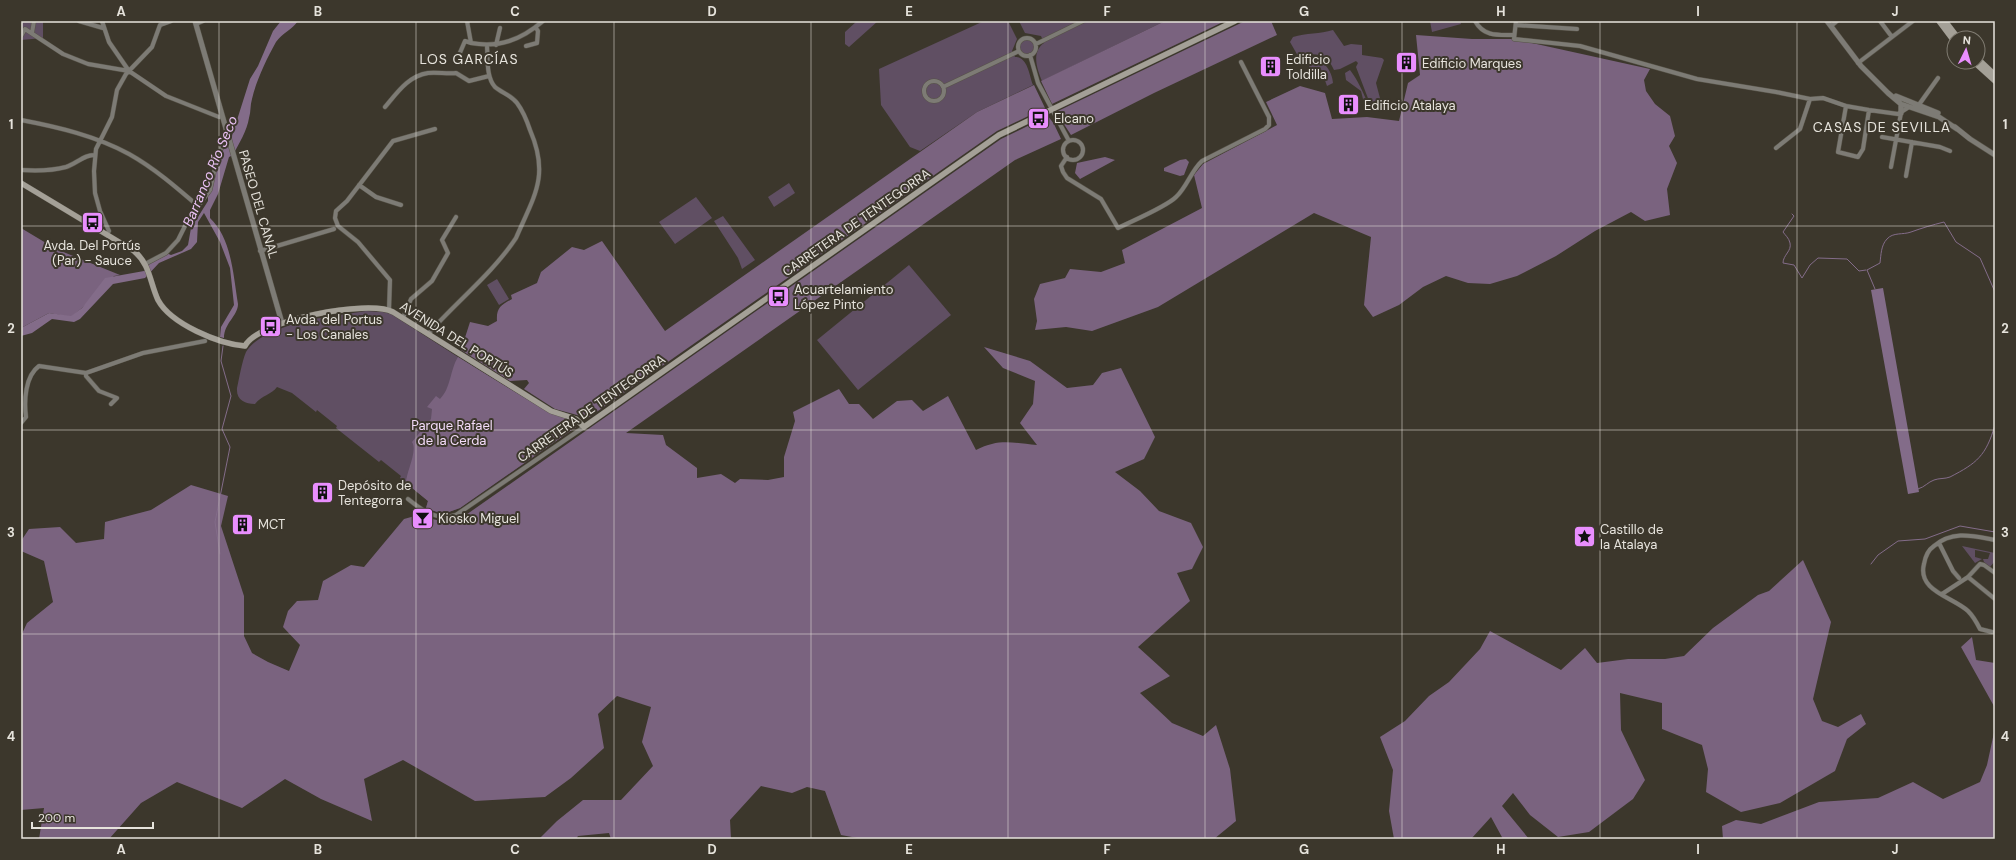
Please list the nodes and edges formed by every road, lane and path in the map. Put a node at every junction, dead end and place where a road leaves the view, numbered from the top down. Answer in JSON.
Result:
{"nodes":[{"id":1,"x":34,"y":21,"type":"edge"},
{"id":2,"x":78,"y":21,"type":"edge"},
{"id":3,"x":102,"y":21,"type":"edge"},
{"id":4,"x":172,"y":21,"type":"edge"},
{"id":5,"x":203,"y":21,"type":"edge"},
{"id":6,"x":467,"y":21,"type":"edge"},
{"id":7,"x":543,"y":21,"type":"edge"},
{"id":8,"x":1083,"y":21,"type":"edge"},
{"id":9,"x":1235,"y":21,"type":"edge"},
{"id":10,"x":1475,"y":21,"type":"edge"},
{"id":11,"x":1556,"y":21,"type":"edge"},
{"id":12,"x":1837,"y":21,"type":"edge"},
{"id":13,"x":1880,"y":21,"type":"edge"},
{"id":14,"x":1913,"y":21,"type":"edge"},
{"id":15,"x":1939,"y":21,"type":"edge"},
{"id":16,"x":1945,"y":21,"type":"edge"},
{"id":17,"x":196,"y":23,"type":"edge"},
{"id":18,"x":1516,"y":23,"type":"edge"},
{"id":19,"x":1829,"y":23,"type":"edge"},
{"id":20,"x":23,"y":28,"type":"edge"},
{"id":21,"x":103,"y":28,"type":"junction"},
{"id":22,"x":500,"y":28,"type":"dead end"},
{"id":23,"x":536,"y":28,"type":"junction"},
{"id":24,"x":1556,"y":28,"type":"junction"},
{"id":25,"x":1577,"y":29,"type":"dead end"},
{"id":26,"x":1946,"y":30,"type":"edge"},
{"id":27,"x":1952,"y":30,"type":"edge"},
{"id":28,"x":32,"y":32,"type":"junction"},
{"id":29,"x":21,"y":36,"type":"edge"},
{"id":30,"x":1514,"y":37,"type":"junction"},
{"id":31,"x":1892,"y":37,"type":"junction"},
{"id":32,"x":471,"y":43,"type":"junction"},
{"id":33,"x":1036,"y":44,"type":"junction"},
{"id":34,"x":496,"y":45,"type":"junction"},
{"id":35,"x":487,"y":46,"type":"junction"},
{"id":36,"x":526,"y":46,"type":"dead end"},
{"id":37,"x":1019,"y":51,"type":"junction"},
{"id":38,"x":459,"y":55,"type":"dead end"},
{"id":39,"x":1030,"y":56,"type":"junction"},
{"id":40,"x":1241,"y":62,"type":"dead end"},
{"id":41,"x":1858,"y":63,"type":"junction"},
{"id":42,"x":1986,"y":67,"type":"edge"},
{"id":43,"x":1864,"y":70,"type":"junction"},
{"id":44,"x":1983,"y":70,"type":"edge"},
{"id":45,"x":129,"y":71,"type":"junction"},
{"id":46,"x":1995,"y":75,"type":"edge"},
{"id":47,"x":489,"y":76,"type":"junction"},
{"id":48,"x":1938,"y":78,"type":"dead end"},
{"id":49,"x":1995,"y":81,"type":"edge"},
{"id":50,"x":943,"y":87,"type":"junction"},
{"id":51,"x":1893,"y":94,"type":"junction"},
{"id":52,"x":1810,"y":99,"type":"junction"},
{"id":53,"x":1901,"y":104,"type":"junction"},
{"id":54,"x":1846,"y":106,"type":"junction"},
{"id":55,"x":1918,"y":106,"type":"junction"},
{"id":56,"x":1910,"y":107,"type":"junction"},
{"id":57,"x":386,"y":108,"type":"dead end"},
{"id":58,"x":1051,"y":110,"type":"junction"},
{"id":59,"x":1869,"y":110,"type":"junction"},
{"id":60,"x":1931,"y":111,"type":"junction"},
{"id":61,"x":1901,"y":113,"type":"junction"},
{"id":62,"x":222,"y":116,"type":"junction"},
{"id":63,"x":21,"y":120,"type":"edge"},
{"id":64,"x":435,"y":129,"type":"dead end"},
{"id":65,"x":1957,"y":129,"type":"junction"},
{"id":66,"x":1882,"y":137,"type":"dead end"},
{"id":67,"x":100,"y":140,"type":"junction"},
{"id":68,"x":1896,"y":140,"type":"junction"},
{"id":69,"x":1068,"y":141,"type":"junction"},
{"id":70,"x":229,"y":142,"type":"junction"},
{"id":71,"x":1912,"y":142,"type":"junction"},
{"id":72,"x":1776,"y":148,"type":"dead end"},
{"id":73,"x":1950,"y":151,"type":"dead end"},
{"id":74,"x":95,"y":155,"type":"junction"},
{"id":75,"x":1995,"y":155,"type":"edge"},
{"id":76,"x":1067,"y":157,"type":"junction"},
{"id":77,"x":1891,"y":167,"type":"dead end"},
{"id":78,"x":21,"y":170,"type":"edge"},
{"id":79,"x":1906,"y":176,"type":"dead end"},
{"id":80,"x":21,"y":183,"type":"edge"},
{"id":81,"x":359,"y":185,"type":"junction"},
{"id":82,"x":401,"y":204,"type":"dead end"},
{"id":83,"x":198,"y":206,"type":"junction"},
{"id":84,"x":456,"y":217,"type":"dead end"},
{"id":85,"x":334,"y":229,"type":"dead end"},
{"id":86,"x":107,"y":234,"type":"junction"},
{"id":87,"x":260,"y":251,"type":"junction"},
{"id":88,"x":145,"y":264,"type":"junction"},
{"id":89,"x":389,"y":310,"type":"junction"},
{"id":90,"x":403,"y":318,"type":"junction"},
{"id":91,"x":282,"y":323,"type":"junction"},
{"id":92,"x":428,"y":334,"type":"junction"},
{"id":93,"x":205,"y":341,"type":"dead end"},
{"id":94,"x":86,"y":373,"type":"junction"},
{"id":95,"x":111,"y":404,"type":"dead end"},
{"id":96,"x":21,"y":423,"type":"edge"},
{"id":97,"x":584,"y":427,"type":"junction"},
{"id":98,"x":408,"y":499,"type":"dead end"},
{"id":99,"x":1995,"y":540,"type":"edge"},
{"id":100,"x":1939,"y":543,"type":"junction"},
{"id":101,"x":1995,"y":573,"type":"edge"},
{"id":102,"x":1968,"y":577,"type":"junction"},
{"id":103,"x":1959,"y":578,"type":"dead end"},
{"id":104,"x":1942,"y":594,"type":"junction"},
{"id":105,"x":1995,"y":599,"type":"edge"},
{"id":106,"x":1992,"y":632,"type":"dead end"}],
"edges":[{"from":1,"to":28,"type":"street"},
{"from":2,"to":21,"type":"street"},
{"from":3,"to":21,"type":"street"},
{"from":4,"to":45,"type":"street"},
{"from":5,"to":17,"type":"street"},
{"from":6,"to":32,"type":"street"},
{"from":7,"to":23,"type":"street"},
{"from":8,"to":33,"type":"street"},
{"from":9,"to":58,"type":"main road","name":"CARRETERA DE TENTEGORRA"},
{"from":10,"to":30,"type":"street"},
{"from":11,"to":24,"type":"street"},
{"from":12,"to":19,"type":"street"},
{"from":13,"to":31,"type":"street"},
{"from":14,"to":31,"type":"street"},
{"from":15,"to":26,"type":"main road"},
{"from":16,"to":27,"type":"main road"},
{"from":17,"to":62,"type":"street","name":"PASEO DEL CANAL"},
{"from":18,"to":24,"type":"street"},
{"from":18,"to":30,"type":"street"},
{"from":19,"to":41,"type":"street"},
{"from":20,"to":28,"type":"street"},
{"from":20,"to":29,"type":"street"},
{"from":21,"to":45,"type":"street"},
{"from":22,"to":34,"type":"street"},
{"from":23,"to":34,"type":"street"},
{"from":23,"to":36,"type":"street"},
{"from":24,"to":25,"type":"street"},
{"from":28,"to":45,"type":"street"},
{"from":30,"to":52,"type":"street"},
{"from":31,"to":41,"type":"street"},
{"from":32,"to":35,"type":"street"},
{"from":32,"to":38,"type":"street"},
{"from":33,"to":37,"type":"street"},
{"from":33,"to":39,"type":"street"},
{"from":34,"to":35,"type":"street"},
{"from":35,"to":47,"type":"street"},
{"from":37,"to":39,"type":"street"},
{"from":37,"to":50,"type":"street"},
{"from":39,"to":58,"type":"street"},
{"from":40,"to":76,"type":"street"},
{"from":41,"to":43,"type":"street"},
{"from":42,"to":46,"type":"main road"},
{"from":43,"to":51,"type":"street"},
{"from":43,"to":53,"type":"street"},
{"from":44,"to":49,"type":"main road"},
{"from":45,"to":62,"type":"street"},
{"from":45,"to":67,"type":"street"},
{"from":47,"to":57,"type":"street"},
{"from":47,"to":92,"type":"street"},
{"from":48,"to":55,"type":"street"},
{"from":50,"to":50,"type":"street"},
{"from":51,"to":55,"type":"street"},
{"from":51,"to":56,"type":"street"},
{"from":52,"to":54,"type":"street"},
{"from":52,"to":72,"type":"street"},
{"from":53,"to":56,"type":"street"},
{"from":53,"to":61,"type":"street"},
{"from":54,"to":59,"type":"street"},
{"from":54,"to":59,"type":"street"},
{"from":55,"to":60,"type":"street"},
{"from":56,"to":60,"type":"street"},
{"from":56,"to":61,"type":"street"},
{"from":56,"to":65,"type":"street"},
{"from":58,"to":69,"type":"street"},
{"from":58,"to":97,"type":"main road","name":"CARRETERA DE TENTEGORRA"},
{"from":59,"to":61,"type":"street"},
{"from":60,"to":65,"type":"street"},
{"from":61,"to":68,"type":"street"},
{"from":62,"to":70,"type":"street","name":"PASEO DEL CANAL"},
{"from":63,"to":67,"type":"street"},
{"from":64,"to":81,"type":"street"},
{"from":65,"to":75,"type":"street"},
{"from":66,"to":68,"type":"street"},
{"from":67,"to":74,"type":"street"},
{"from":67,"to":83,"type":"street"},
{"from":68,"to":71,"type":"street"},
{"from":68,"to":77,"type":"street"},
{"from":69,"to":76,"type":"street"},
{"from":69,"to":76,"type":"street"},
{"from":70,"to":83,"type":"street"},
{"from":70,"to":87,"type":"street","name":"PASEO DEL CANAL"},
{"from":71,"to":73,"type":"street"},
{"from":71,"to":79,"type":"street"},
{"from":74,"to":78,"type":"street"},
{"from":74,"to":86,"type":"street"},
{"from":80,"to":86,"type":"main road","name":"AVENIDA DEL PORTÚS"},
{"from":81,"to":82,"type":"street"},
{"from":81,"to":89,"type":"street"},
{"from":83,"to":88,"type":"street"},
{"from":84,"to":90,"type":"street"},
{"from":85,"to":87,"type":"street"},
{"from":86,"to":88,"type":"main road","name":"AVENIDA DEL PORTÚS"},
{"from":87,"to":91,"type":"street","name":"PASEO DEL CANAL"},
{"from":88,"to":91,"type":"main road","name":"AVENIDA DEL PORTÚS"},
{"from":89,"to":90,"type":"main road","name":"AVENIDA DEL PORTÚS"},
{"from":89,"to":91,"type":"main road","name":"AVENIDA DEL PORTÚS"},
{"from":90,"to":92,"type":"main road","name":"AVENIDA DEL PORTÚS"},
{"from":92,"to":97,"type":"main road","name":"AVENIDA DEL PORTÚS"},
{"from":93,"to":94,"type":"street"},
{"from":94,"to":95,"type":"street"},
{"from":94,"to":96,"type":"street"},
{"from":97,"to":98,"type":"street","name":"CARRETERA DE TENTEGORRA"},
{"from":99,"to":100,"type":"street"},
{"from":100,"to":103,"type":"street"},
{"from":100,"to":104,"type":"street"},
{"from":101,"to":102,"type":"street"},
{"from":102,"to":104,"type":"street"},
{"from":102,"to":105,"type":"street"},
{"from":104,"to":106,"type":"street"}]}
